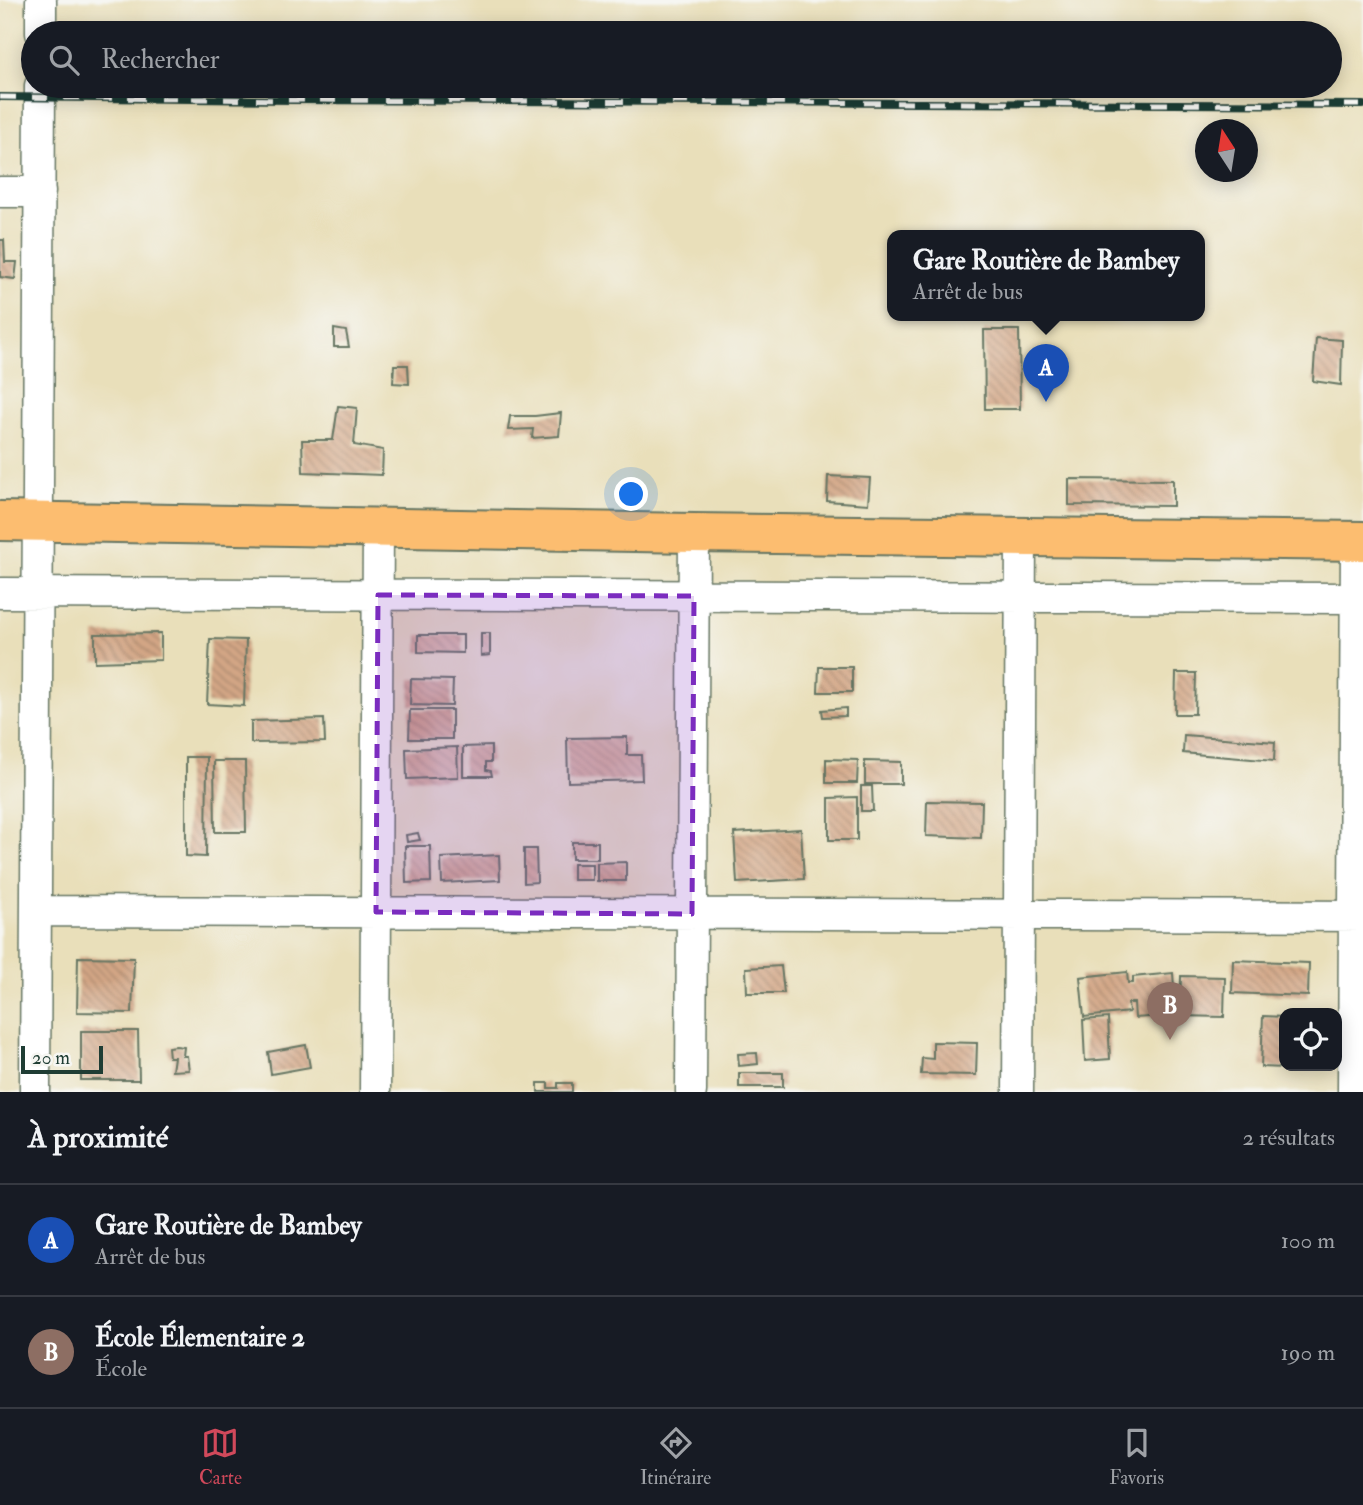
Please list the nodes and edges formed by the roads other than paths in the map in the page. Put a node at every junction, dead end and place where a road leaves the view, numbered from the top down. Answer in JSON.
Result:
{"nodes":[{"id":1,"x":41,"y":0,"type":"edge"},
{"id":2,"x":41,"y":21,"type":"edge"},
{"id":3,"x":40,"y":98,"type":"edge"},
{"id":4,"x":0,"y":192,"type":"edge"},
{"id":5,"x":40,"y":192,"type":"junction"},
{"id":6,"x":0,"y":521,"type":"edge"},
{"id":7,"x":38,"y":521,"type":"junction"},
{"id":8,"x":378,"y":527,"type":"junction"},
{"id":9,"x":694,"y":533,"type":"junction"},
{"id":10,"x":1021,"y":538,"type":"junction"},
{"id":11,"x":1360,"y":541,"type":"edge"},
{"id":12,"x":0,"y":593,"type":"edge"},
{"id":13,"x":38,"y":593,"type":"junction"},
{"id":14,"x":378,"y":594,"type":"junction"},
{"id":15,"x":694,"y":596,"type":"junction"},
{"id":16,"x":1020,"y":597,"type":"junction"},
{"id":17,"x":1356,"y":598,"type":"junction"},
{"id":18,"x":36,"y":911,"type":"junction"},
{"id":19,"x":376,"y":912,"type":"junction"},
{"id":20,"x":692,"y":914,"type":"junction"},
{"id":21,"x":1018,"y":915,"type":"junction"},
{"id":22,"x":1359,"y":916,"type":"edge"},
{"id":23,"x":35,"y":1092,"type":"edge"},
{"id":24,"x":375,"y":1092,"type":"edge"},
{"id":25,"x":691,"y":1092,"type":"edge"},
{"id":26,"x":1018,"y":1092,"type":"edge"},
{"id":27,"x":1353,"y":1092,"type":"edge"}],
"edges":[{"from":1,"to":2,"type":"street"},
{"from":3,"to":5,"type":"street"},
{"from":4,"to":5,"type":"street"},
{"from":5,"to":7,"type":"street"},
{"from":6,"to":7,"type":"main road"},
{"from":7,"to":8,"type":"main road"},
{"from":7,"to":13,"type":"street"},
{"from":8,"to":9,"type":"main road"},
{"from":8,"to":14,"type":"street"},
{"from":9,"to":10,"type":"main road"},
{"from":9,"to":15,"type":"street"},
{"from":10,"to":11,"type":"main road"},
{"from":10,"to":16,"type":"street"},
{"from":11,"to":17,"type":"street"},
{"from":12,"to":13,"type":"street"},
{"from":13,"to":14,"type":"street"},
{"from":13,"to":18,"type":"street"},
{"from":14,"to":15,"type":"street"},
{"from":14,"to":19,"type":"street"},
{"from":15,"to":16,"type":"street"},
{"from":15,"to":20,"type":"street"},
{"from":16,"to":17,"type":"street"},
{"from":16,"to":21,"type":"street"},
{"from":17,"to":22,"type":"street"},
{"from":18,"to":19,"type":"street"},
{"from":18,"to":23,"type":"street"},
{"from":19,"to":20,"type":"street"},
{"from":19,"to":24,"type":"street"},
{"from":20,"to":21,"type":"street"},
{"from":20,"to":25,"type":"street"},
{"from":21,"to":22,"type":"street"},
{"from":21,"to":26,"type":"street"},
{"from":22,"to":27,"type":"street"}]}
